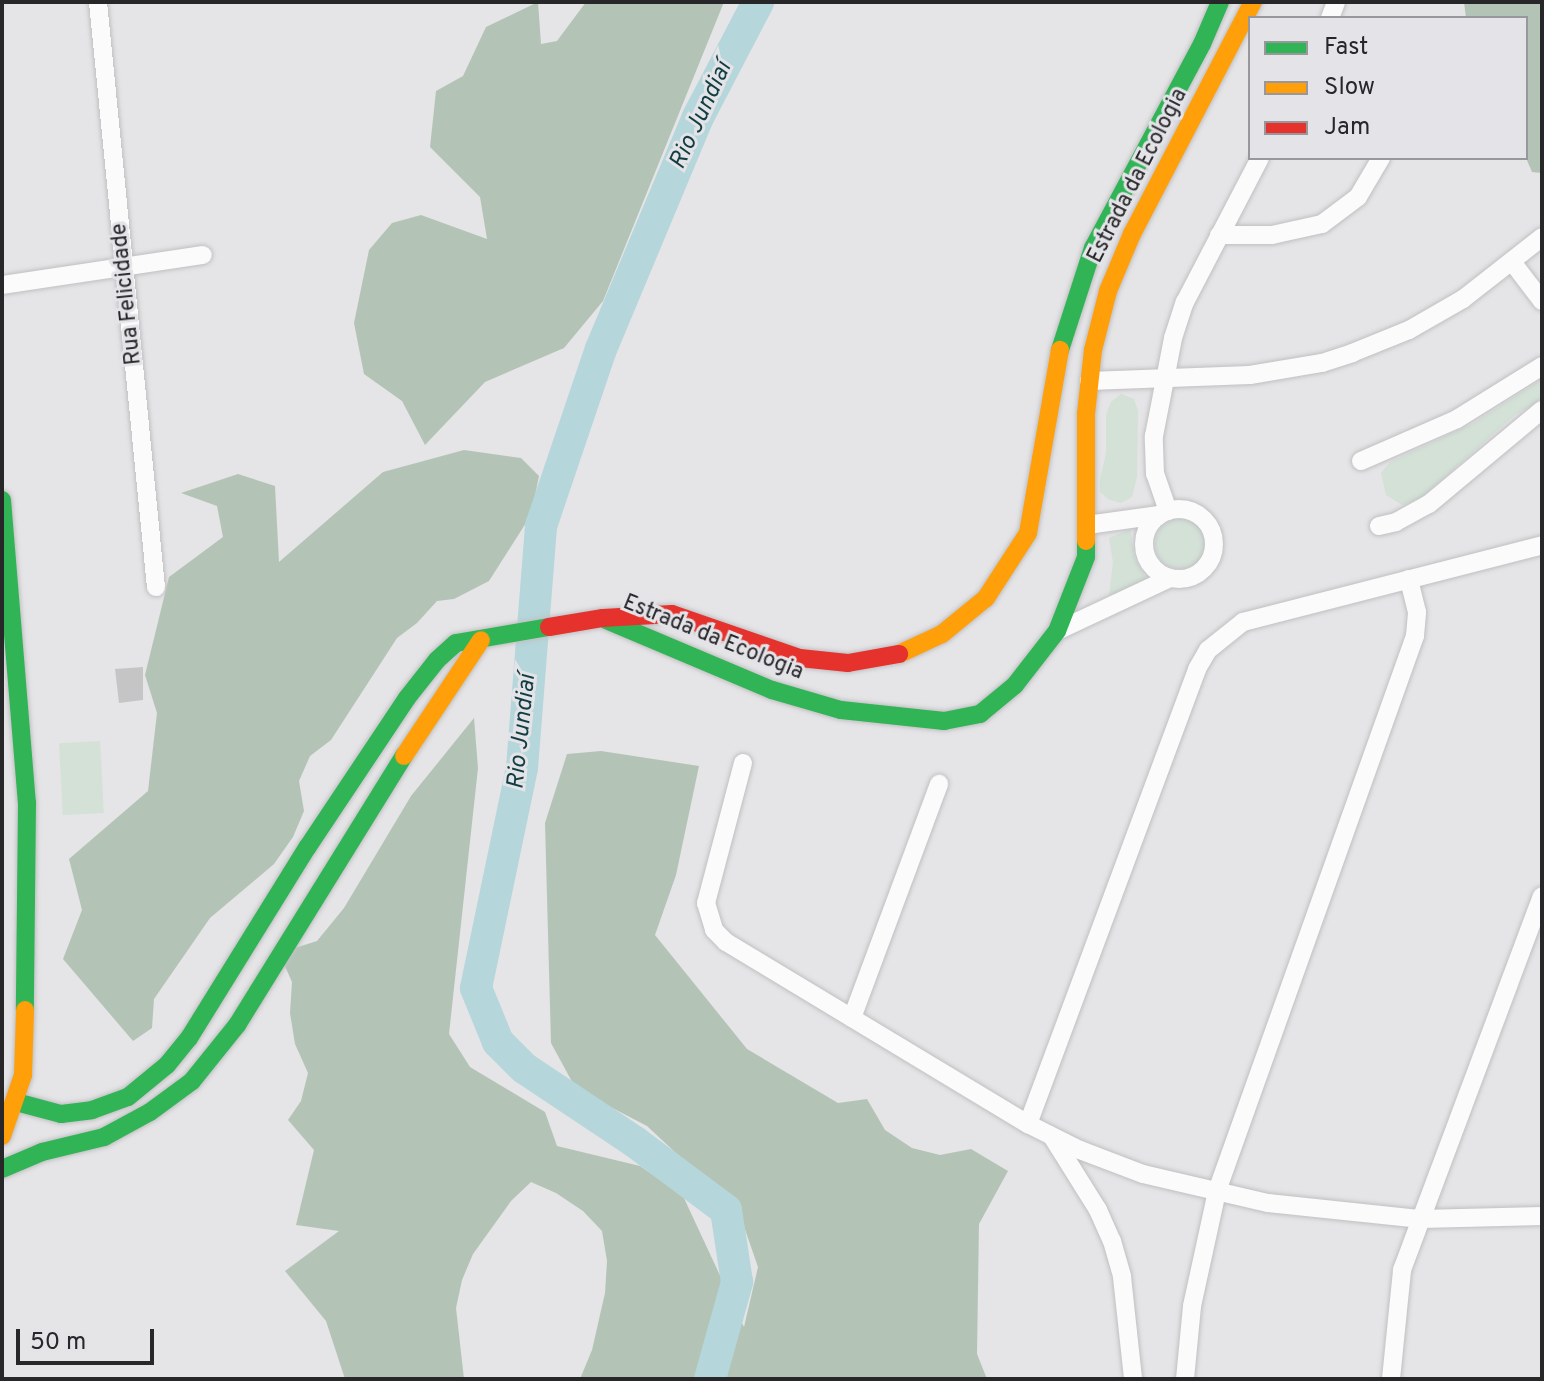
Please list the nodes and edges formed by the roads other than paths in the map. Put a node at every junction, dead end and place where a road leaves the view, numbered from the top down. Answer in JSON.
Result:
{"nodes":[{"id":1,"x":98,"y":2,"type":"edge"},
{"id":2,"x":1220,"y":2,"type":"edge"},
{"id":3,"x":1253,"y":2,"type":"edge"},
{"id":4,"x":1259,"y":160,"type":"edge"},
{"id":5,"x":1380,"y":160,"type":"edge"},
{"id":6,"x":1219,"y":235,"type":"junction"},
{"id":7,"x":1542,"y":237,"type":"edge"},
{"id":8,"x":203,"y":255,"type":"dead end"},
{"id":9,"x":1513,"y":263,"type":"junction"},
{"id":10,"x":124,"y":264,"type":"junction"},
{"id":11,"x":2,"y":285,"type":"edge"},
{"id":12,"x":1542,"y":301,"type":"edge"},
{"id":13,"x":1542,"y":366,"type":"edge"},
{"id":14,"x":1089,"y":381,"type":"junction"},
{"id":15,"x":1164,"y":381,"type":"junction"},
{"id":16,"x":1542,"y":410,"type":"edge"},
{"id":17,"x":1361,"y":461,"type":"dead end"},
{"id":18,"x":2,"y":500,"type":"edge"},
{"id":19,"x":1164,"y":513,"type":"junction"},
{"id":20,"x":1087,"y":525,"type":"junction"},
{"id":21,"x":1379,"y":526,"type":"dead end"},
{"id":22,"x":1542,"y":545,"type":"edge"},
{"id":23,"x":1170,"y":578,"type":"junction"},
{"id":24,"x":1409,"y":579,"type":"junction"},
{"id":25,"x":156,"y":587,"type":"dead end"},
{"id":26,"x":603,"y":618,"type":"junction"},
{"id":27,"x":1057,"y":631,"type":"junction"},
{"id":28,"x":481,"y":640,"type":"junction"},
{"id":29,"x":743,"y":763,"type":"dead end"},
{"id":30,"x":939,"y":784,"type":"dead end"},
{"id":31,"x":1542,"y":896,"type":"edge"},
{"id":32,"x":852,"y":1018,"type":"junction"},
{"id":33,"x":9,"y":1106,"type":"edge"},
{"id":34,"x":1028,"y":1124,"type":"junction"},
{"id":35,"x":2,"y":1136,"type":"edge"},
{"id":36,"x":1053,"y":1138,"type":"junction"},
{"id":37,"x":2,"y":1169,"type":"edge"},
{"id":38,"x":1217,"y":1191,"type":"junction"},
{"id":39,"x":1542,"y":1216,"type":"edge"},
{"id":40,"x":1421,"y":1219,"type":"junction"},
{"id":41,"x":1133,"y":1379,"type":"edge"},
{"id":42,"x":1185,"y":1379,"type":"edge"},
{"id":43,"x":1391,"y":1379,"type":"edge"}],
"edges":[{"from":1,"to":10,"type":"street","name":"Rua Felicidade"},
{"from":2,"to":26,"type":"street","name":"Estrada da Ecologia"},
{"from":3,"to":14,"type":"street","name":"Estrada da Ecologia"},
{"from":4,"to":6,"type":"street"},
{"from":5,"to":6,"type":"street"},
{"from":6,"to":15,"type":"street"},
{"from":7,"to":9,"type":"street"},
{"from":8,"to":10,"type":"street"},
{"from":9,"to":12,"type":"street"},
{"from":9,"to":15,"type":"street"},
{"from":10,"to":11,"type":"street"},
{"from":10,"to":25,"type":"street","name":"Rua Felicidade"},
{"from":13,"to":17,"type":"street"},
{"from":14,"to":15,"type":"street"},
{"from":14,"to":20,"type":"street","name":"Estrada da Ecologia"},
{"from":15,"to":19,"type":"street"},
{"from":16,"to":21,"type":"street"},
{"from":18,"to":33,"type":"street"},
{"from":19,"to":20,"type":"street"},
{"from":19,"to":23,"type":"street"},
{"from":19,"to":23,"type":"street"},
{"from":20,"to":27,"type":"street","name":"Estrada da Ecologia"},
{"from":22,"to":24,"type":"street"},
{"from":23,"to":27,"type":"street"},
{"from":24,"to":34,"type":"street"},
{"from":24,"to":38,"type":"street"},
{"from":26,"to":27,"type":"street","name":"Estrada da Ecologia"},
{"from":26,"to":28,"type":"street"},
{"from":28,"to":33,"type":"street"},
{"from":28,"to":37,"type":"street"},
{"from":29,"to":32,"type":"street"},
{"from":30,"to":32,"type":"street"},
{"from":31,"to":40,"type":"street"},
{"from":32,"to":34,"type":"street"},
{"from":33,"to":35,"type":"street"},
{"from":34,"to":36,"type":"street"},
{"from":36,"to":38,"type":"street"},
{"from":36,"to":41,"type":"street"},
{"from":38,"to":40,"type":"street"},
{"from":38,"to":42,"type":"street"},
{"from":39,"to":40,"type":"street"},
{"from":40,"to":43,"type":"street"}]}
